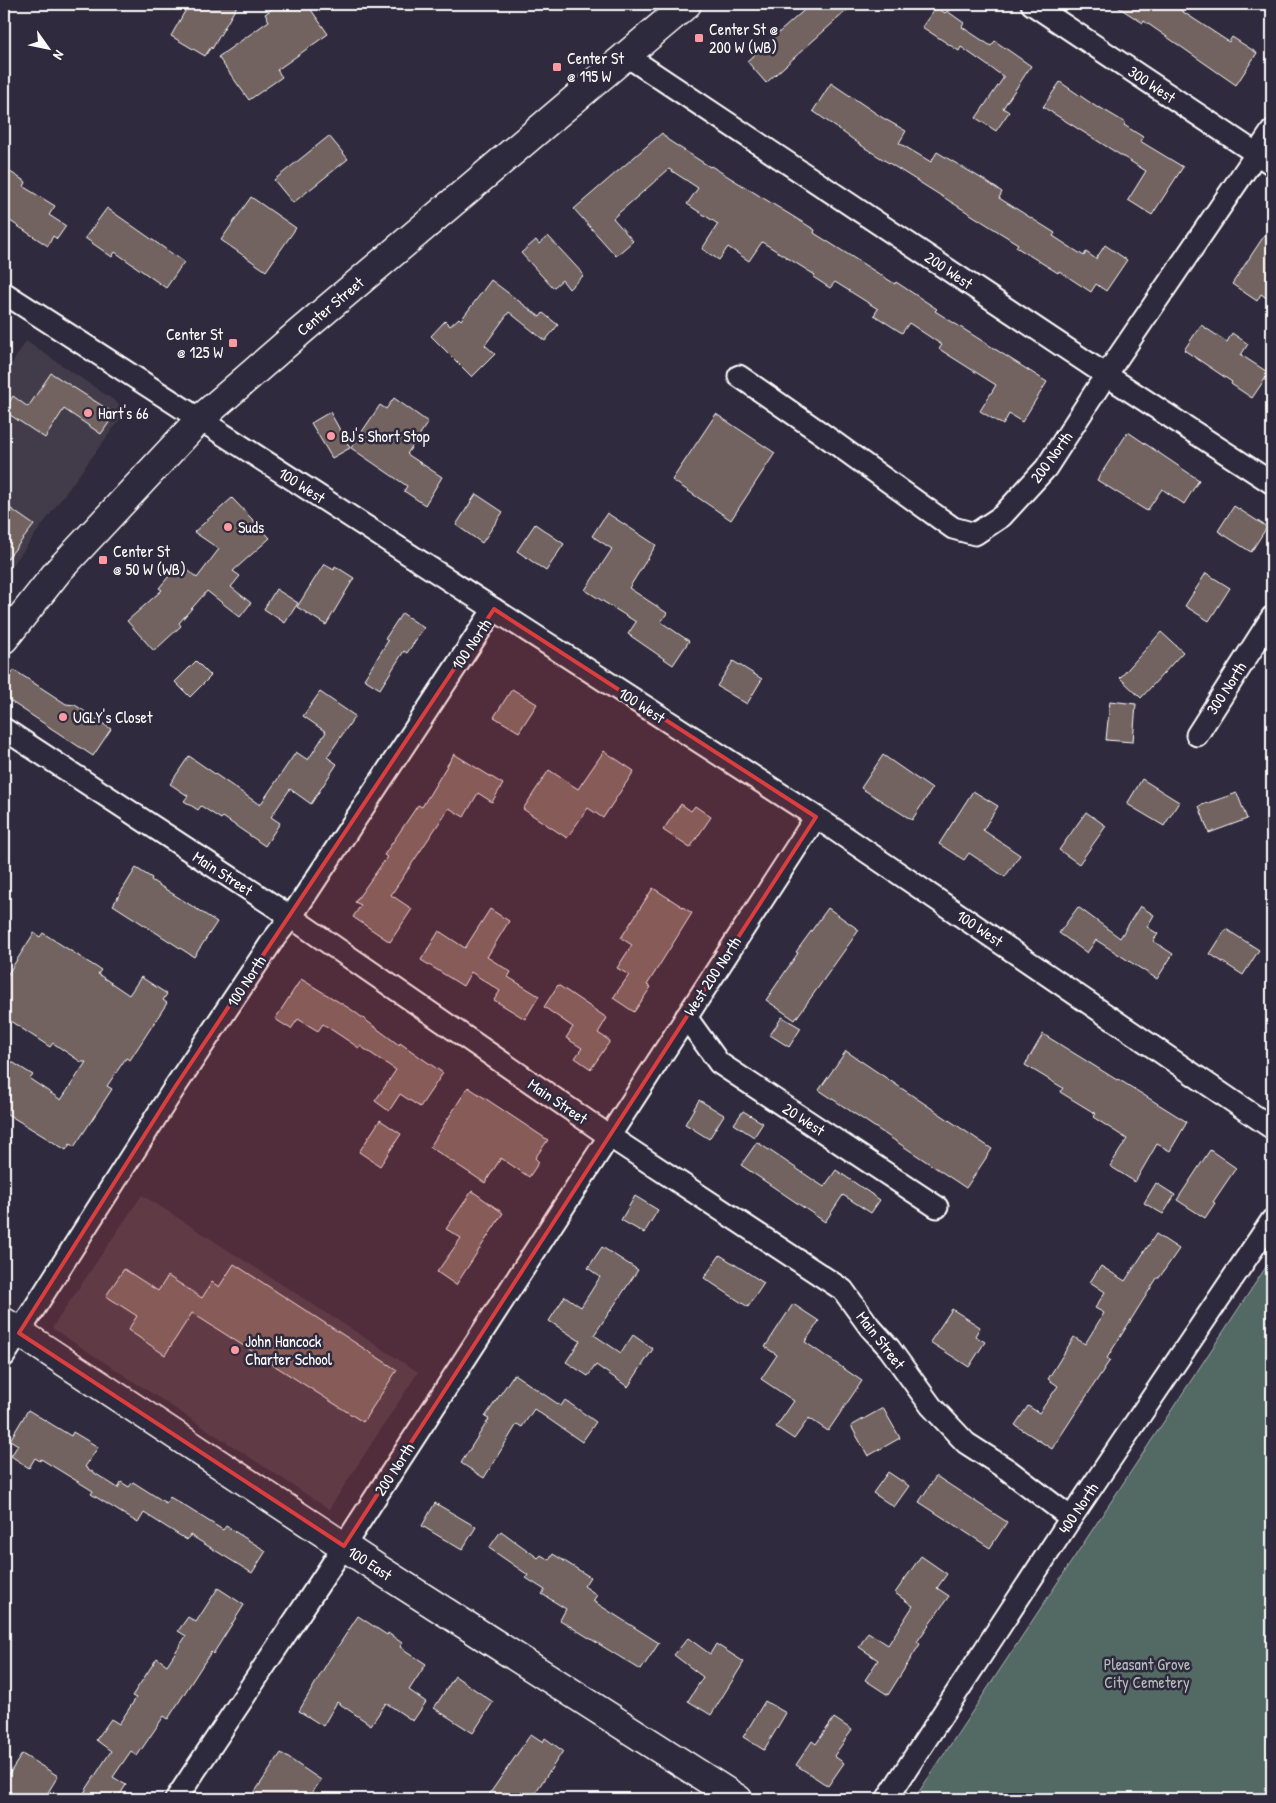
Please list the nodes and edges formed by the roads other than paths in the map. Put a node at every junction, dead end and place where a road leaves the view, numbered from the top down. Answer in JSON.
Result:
{"nodes":[{"id":1,"x":687,"y":4,"type":"edge"},
{"id":2,"x":1032,"y":4,"type":"edge"},
{"id":3,"x":626,"y":56,"type":"junction"},
{"id":4,"x":1272,"y":131,"type":"edge"},
{"id":5,"x":1265,"y":159,"type":"edge"},
{"id":6,"x":4,"y":293,"type":"edge"},
{"id":7,"x":1106,"y":375,"type":"junction"},
{"id":8,"x":739,"y":376,"type":"dead end"},
{"id":9,"x":200,"y":419,"type":"junction"},
{"id":10,"x":1272,"y":483,"type":"edge"},
{"id":11,"x":494,"y":609,"type":"junction"},
{"id":12,"x":1272,"y":617,"type":"edge"},
{"id":13,"x":4,"y":639,"type":"edge"},
{"id":14,"x":4,"y":729,"type":"edge"},
{"id":15,"x":1197,"y":734,"type":"dead end"},
{"id":16,"x":816,"y":817,"type":"junction"},
{"id":17,"x":291,"y":917,"type":"junction"},
{"id":18,"x":686,"y":1017,"type":"junction"},
{"id":19,"x":1272,"y":1128,"type":"edge"},
{"id":20,"x":609,"y":1136,"type":"junction"},
{"id":21,"x":936,"y":1206,"type":"dead end"},
{"id":22,"x":1272,"y":1220,"type":"edge"},
{"id":23,"x":12,"y":1328,"type":"edge"},
{"id":24,"x":4,"y":1356,"type":"edge"},
{"id":25,"x":1071,"y":1518,"type":"junction"},
{"id":26,"x":344,"y":1546,"type":"junction"},
{"id":27,"x":176,"y":1799,"type":"edge"},
{"id":28,"x":738,"y":1799,"type":"edge"},
{"id":29,"x":887,"y":1799,"type":"edge"}],
"edges":[{"from":1,"to":3,"type":"main road","name":"Center Street"},
{"from":2,"to":5,"type":"street","name":"300 West"},
{"from":3,"to":7,"type":"street","name":"200 West"},
{"from":3,"to":9,"type":"main road","name":"Center Street"},
{"from":4,"to":5,"type":"street","name":"200 North"},
{"from":5,"to":7,"type":"street","name":"200 North"},
{"from":6,"to":9,"type":"street","name":"100 West"},
{"from":7,"to":8,"type":"street","name":"200 North"},
{"from":7,"to":10,"type":"street","name":"200 West"},
{"from":9,"to":11,"type":"street","name":"100 West"},
{"from":9,"to":13,"type":"main road","name":"Center Street"},
{"from":11,"to":16,"type":"street","name":"100 West"},
{"from":11,"to":17,"type":"street","name":"100 North"},
{"from":12,"to":15,"type":"street","name":"300 North"},
{"from":14,"to":17,"type":"street","name":"Main Street"},
{"from":16,"to":18,"type":"street","name":"West 200 North"},
{"from":16,"to":19,"type":"street","name":"100 West"},
{"from":17,"to":20,"type":"street","name":"Main Street"},
{"from":17,"to":23,"type":"street","name":"100 North"},
{"from":18,"to":20,"type":"street","name":"West 200 North"},
{"from":18,"to":21,"type":"street","name":"20 West"},
{"from":20,"to":25,"type":"street","name":"Main Street"},
{"from":20,"to":26,"type":"street","name":"200 North"},
{"from":22,"to":25,"type":"street","name":"400 North"},
{"from":23,"to":24,"type":"street","name":"100 North"},
{"from":23,"to":26,"type":"main road","name":"100 East"},
{"from":25,"to":29,"type":"street","name":"400 North"},
{"from":26,"to":27,"type":"street","name":"200 North"},
{"from":26,"to":28,"type":"main road","name":"100 East"}]}
